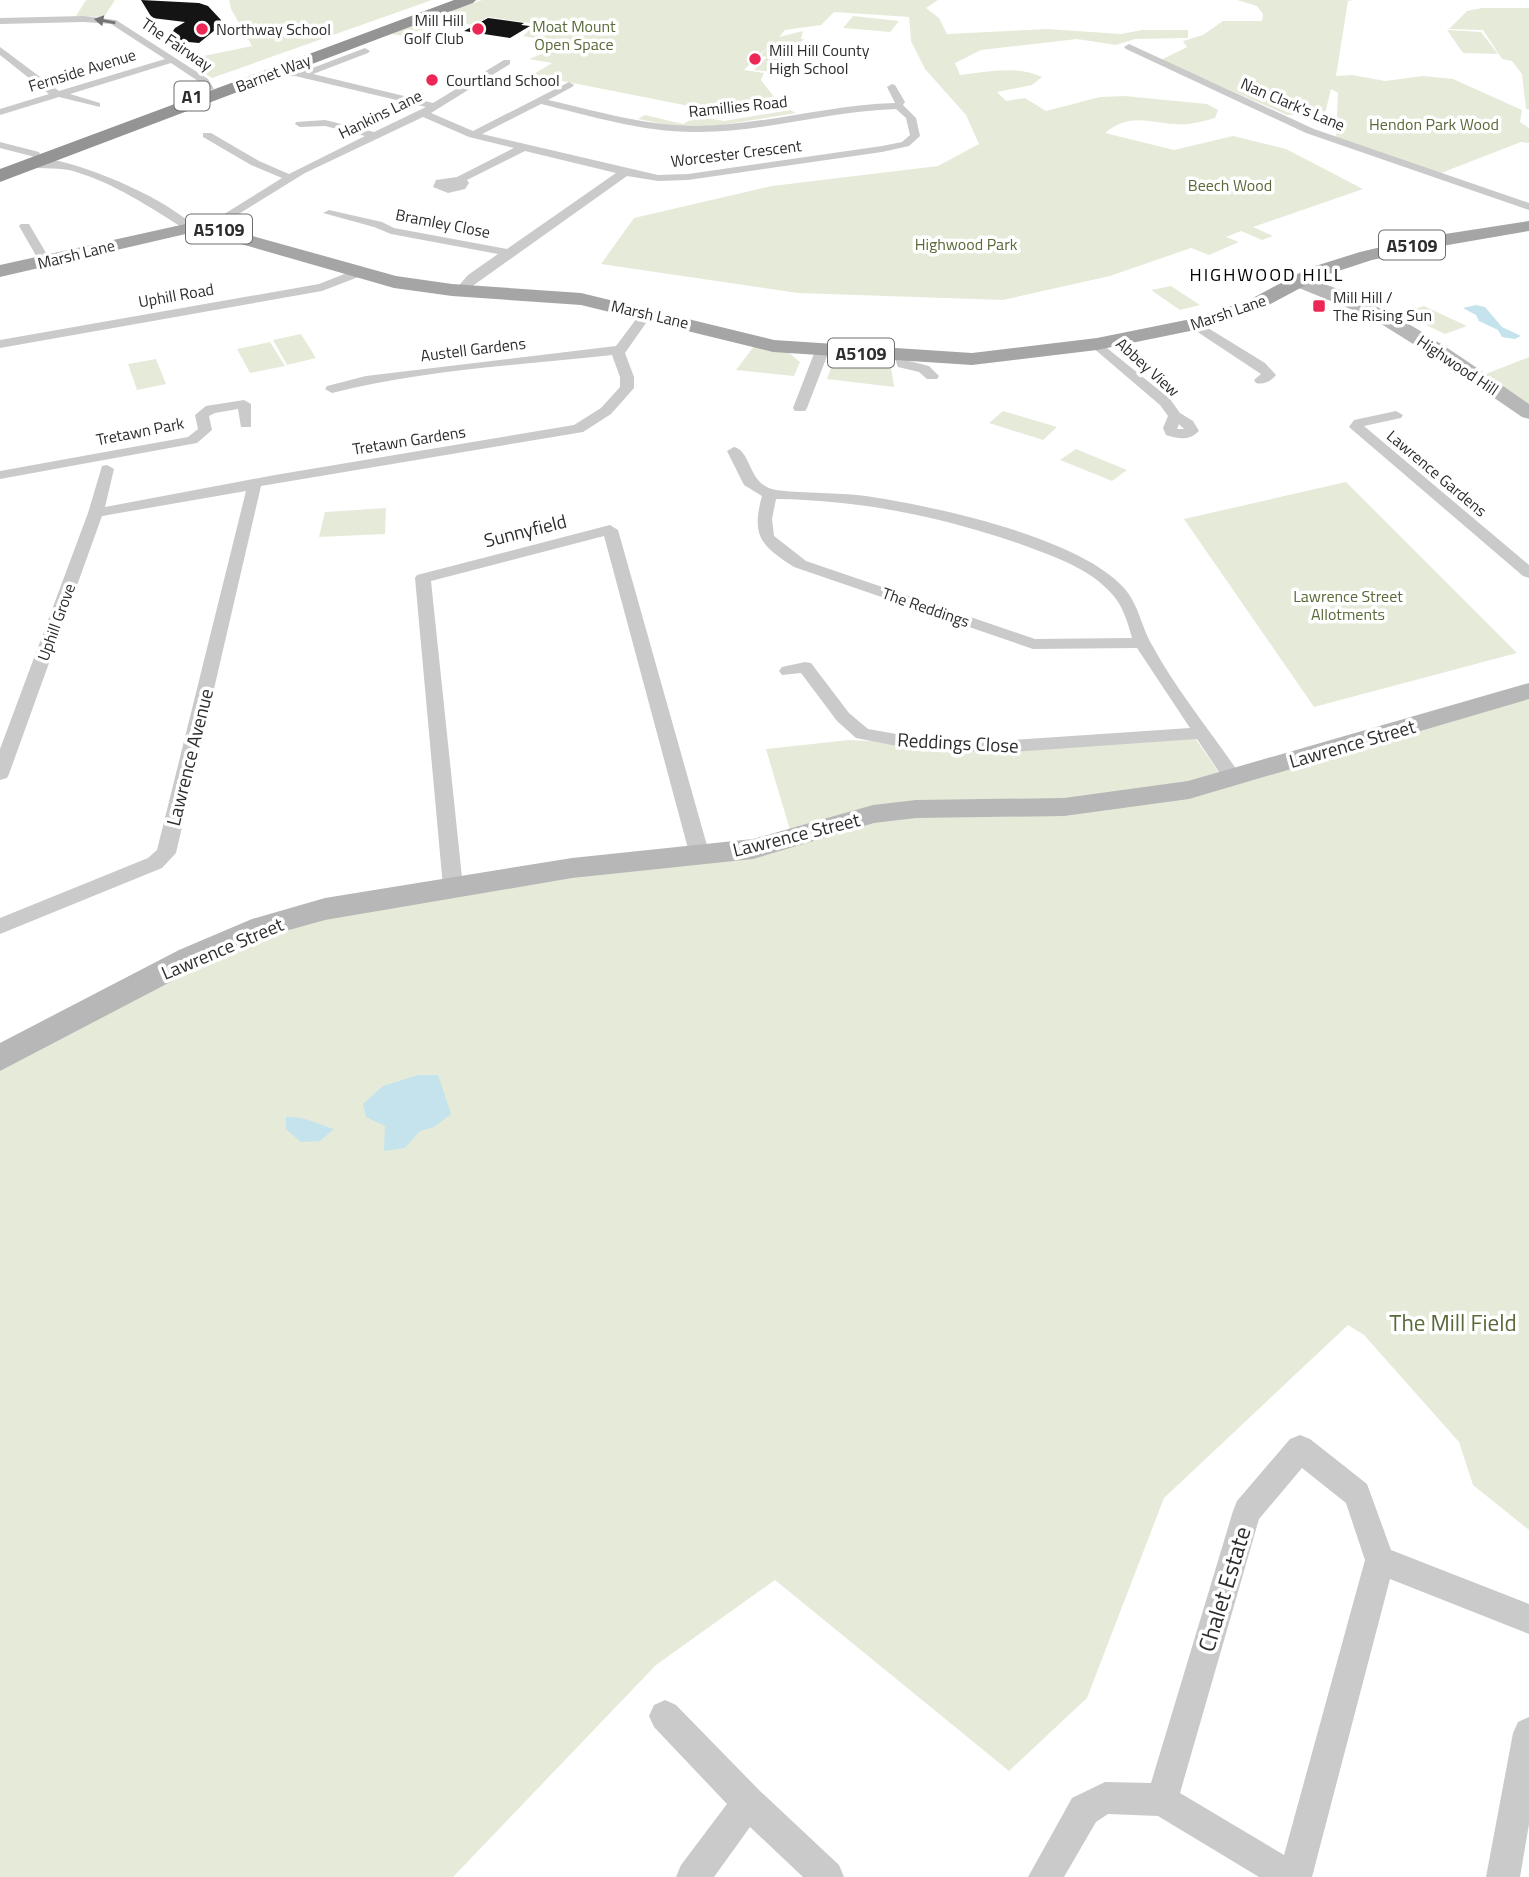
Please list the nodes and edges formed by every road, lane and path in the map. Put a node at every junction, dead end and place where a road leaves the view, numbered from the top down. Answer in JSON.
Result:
{"nodes":[{"id":1,"x":449,"y":0,"type":"edge"},
{"id":2,"x":468,"y":0,"type":"edge"},
{"id":3,"x":0,"y":21,"type":"edge"},
{"id":4,"x":1129,"y":47,"type":"dead end"},
{"id":5,"x":0,"y":50,"type":"edge"},
{"id":6,"x":365,"y":51,"type":"dead end"},
{"id":7,"x":173,"y":60,"type":"junction"},
{"id":8,"x":507,"y":62,"type":"dead end"},
{"id":9,"x":299,"y":74,"type":"junction"},
{"id":10,"x":269,"y":75,"type":"junction"},
{"id":11,"x":569,"y":85,"type":"dead end"},
{"id":12,"x":892,"y":87,"type":"dead end"},
{"id":13,"x":209,"y":89,"type":"junction"},
{"id":14,"x":57,"y":93,"type":"junction"},
{"id":15,"x":541,"y":101,"type":"junction"},
{"id":16,"x":97,"y":105,"type":"dead end"},
{"id":17,"x":902,"y":108,"type":"junction"},
{"id":18,"x":0,"y":112,"type":"edge"},
{"id":19,"x":427,"y":113,"type":"junction"},
{"id":20,"x":300,"y":124,"type":"dead end"},
{"id":21,"x":0,"y":133,"type":"edge"},
{"id":22,"x":207,"y":135,"type":"dead end"},
{"id":23,"x":372,"y":135,"type":"junction"},
{"id":24,"x":472,"y":135,"type":"junction"},
{"id":25,"x":3,"y":144,"type":"edge"},
{"id":26,"x":522,"y":148,"type":"junction"},
{"id":27,"x":32,"y":160,"type":"junction"},
{"id":28,"x":0,"y":167,"type":"edge"},
{"id":29,"x":301,"y":171,"type":"junction"},
{"id":30,"x":625,"y":172,"type":"junction"},
{"id":31,"x":0,"y":176,"type":"edge"},
{"id":32,"x":290,"y":178,"type":"junction"},
{"id":33,"x":674,"y":178,"type":"junction"},
{"id":34,"x":459,"y":180,"type":"dead end"},
{"id":35,"x":637,"y":186,"type":"dead end"},
{"id":36,"x":624,"y":188,"type":"dead end"},
{"id":37,"x":597,"y":192,"type":"junction"},
{"id":38,"x":1529,"y":207,"type":"edge"},
{"id":39,"x":329,"y":213,"type":"dead end"},
{"id":40,"x":24,"y":226,"type":"dead end"},
{"id":41,"x":1529,"y":226,"type":"edge"},
{"id":42,"x":200,"y":228,"type":"junction"},
{"id":43,"x":511,"y":253,"type":"junction"},
{"id":44,"x":46,"y":262,"type":"junction"},
{"id":45,"x":0,"y":271,"type":"edge"},
{"id":46,"x":356,"y":273,"type":"junction"},
{"id":47,"x":460,"y":290,"type":"junction"},
{"id":48,"x":1290,"y":293,"type":"junction"},
{"id":49,"x":647,"y":313,"type":"junction"},
{"id":50,"x":1195,"y":324,"type":"junction"},
{"id":51,"x":0,"y":344,"type":"edge"},
{"id":52,"x":1097,"y":344,"type":"junction"},
{"id":53,"x":620,"y":350,"type":"junction"},
{"id":54,"x":822,"y":351,"type":"junction"},
{"id":55,"x":901,"y":356,"type":"junction"},
{"id":56,"x":932,"y":376,"type":"dead end"},
{"id":57,"x":1284,"y":382,"type":"dead end"},
{"id":58,"x":332,"y":389,"type":"dead end"},
{"id":59,"x":800,"y":408,"type":"dead end"},
{"id":60,"x":1529,"y":413,"type":"edge"},
{"id":61,"x":1396,"y":415,"type":"dead end"},
{"id":62,"x":1175,"y":416,"type":"dead end"},
{"id":63,"x":246,"y":424,"type":"dead end"},
{"id":64,"x":734,"y":452,"type":"dead end"},
{"id":65,"x":107,"y":469,"type":"dead end"},
{"id":66,"x":0,"y":475,"type":"edge"},
{"id":67,"x":253,"y":484,"type":"junction"},
{"id":68,"x":770,"y":494,"type":"junction"},
{"id":69,"x":96,"y":513,"type":"junction"},
{"id":70,"x":1529,"y":573,"type":"edge"},
{"id":71,"x":1142,"y":643,"type":"junction"},
{"id":72,"x":788,"y":671,"type":"dead end"},
{"id":73,"x":1529,"y":691,"type":"edge"},
{"id":74,"x":1201,"y":733,"type":"junction"},
{"id":75,"x":0,"y":774,"type":"edge"},
{"id":76,"x":1232,"y":777,"type":"junction"},
{"id":77,"x":700,"y":856,"type":"junction"},
{"id":78,"x":453,"y":887,"type":"junction"},
{"id":79,"x":0,"y":926,"type":"edge"},
{"id":80,"x":0,"y":1058,"type":"edge"},
{"id":81,"x":1380,"y":1560,"type":"junction"},
{"id":82,"x":1529,"y":1619,"type":"edge"},
{"id":83,"x":665,"y":1716,"type":"dead end"},
{"id":84,"x":1529,"y":1732,"type":"edge"},
{"id":85,"x":1162,"y":1800,"type":"junction"},
{"id":86,"x":748,"y":1803,"type":"junction"},
{"id":87,"x":693,"y":1877,"type":"edge"},
{"id":88,"x":827,"y":1877,"type":"edge"},
{"id":89,"x":1045,"y":1877,"type":"edge"},
{"id":90,"x":1292,"y":1877,"type":"edge"},
{"id":91,"x":1503,"y":1877,"type":"edge"}],
"edges":[{"from":1,"to":13,"type":"highway","name":"Barnet Way","number":"A1"},
{"from":2,"to":10,"type":"highway","name":"Barnet Way","number":"A1"},
{"from":7,"to":3,"type":"street","name":"The Fairway","one_way":true},
{"from":4,"to":38,"type":"street","name":"Nan Clark's Lane"},
{"from":5,"to":14,"type":"street"},
{"from":6,"to":9,"type":"street","name":"Barnet Way"},
{"from":7,"to":13,"type":"street","name":"The Fairway"},
{"from":7,"to":14,"type":"street","name":"Fernside Avenue"},
{"from":8,"to":19,"type":"street","name":"Hankins Lane"},
{"from":9,"to":10,"type":"street"},
{"from":9,"to":19,"type":"street","name":"Worcester Crescent"},
{"from":10,"to":27,"type":"highway","name":"Barnet Way","number":"A1"},
{"from":11,"to":15,"type":"street"},
{"from":12,"to":17,"type":"street","name":"Worcester Crescent"},
{"from":13,"to":27,"type":"highway","name":"Barnet Way","number":"A1"},
{"from":14,"to":16,"type":"street"},
{"from":14,"to":18,"type":"street","name":"Fernside Avenue"},
{"from":15,"to":17,"type":"street","name":"Ramillies Road"},
{"from":15,"to":24,"type":"street"},
{"from":17,"to":33,"type":"street","name":"Worcester Crescent"},
{"from":19,"to":23,"type":"street","name":"Hankins Lane"},
{"from":19,"to":24,"type":"street","name":"Worcester Crescent"},
{"from":19,"to":29,"type":"street","name":"Hankins Lane"},
{"from":20,"to":23,"type":"street"},
{"from":21,"to":25,"type":"street"},
{"from":22,"to":32,"type":"street"},
{"from":23,"to":29,"type":"street","name":"Hankins Lane"},
{"from":24,"to":26,"type":"street","name":"Worcester Crescent"},
{"from":25,"to":27,"type":"street"},
{"from":26,"to":30,"type":"street","name":"Worcester Crescent"},
{"from":26,"to":34,"type":"street"},
{"from":27,"to":28,"type":"highway","name":"Barnet Way","number":"A1"},
{"from":27,"to":31,"type":"highway","name":"Barnet Way","number":"A1"},
{"from":27,"to":42,"type":"street"},
{"from":29,"to":32,"type":"street","name":"Hankins Lane"},
{"from":30,"to":33,"type":"street","name":"Worcester Crescent"},
{"from":30,"to":37,"type":"street"},
{"from":32,"to":42,"type":"street","name":"Hankins Lane"},
{"from":33,"to":35,"type":"street"},
{"from":36,"to":37,"type":"street"},
{"from":37,"to":43,"type":"street"},
{"from":39,"to":43,"type":"street","name":"Bramley Close"},
{"from":40,"to":44,"type":"street"},
{"from":41,"to":48,"type":"main road","number":"A5109"},
{"from":42,"to":44,"type":"main road","name":"Marsh Lane","number":"A5109"},
{"from":42,"to":46,"type":"main road","name":"Marsh Lane","number":"A5109"},
{"from":43,"to":47,"type":"street"},
{"from":44,"to":45,"type":"main road","name":"Marsh Lane","number":"A5109"},
{"from":46,"to":47,"type":"main road","name":"Marsh Lane","number":"A5109"},
{"from":46,"to":51,"type":"street","name":"Uphill Road"},
{"from":47,"to":49,"type":"main road","name":"Marsh Lane","number":"A5109"},
{"from":48,"to":50,"type":"main road","name":"Marsh Lane","number":"A5109"},
{"from":48,"to":60,"type":"street","name":"Highwood Hill"},
{"from":49,"to":53,"type":"street"},
{"from":49,"to":54,"type":"main road","name":"Marsh Lane","number":"A5109"},
{"from":50,"to":52,"type":"main road","name":"Marsh Lane","number":"A5109"},
{"from":50,"to":57,"type":"street"},
{"from":52,"to":55,"type":"main road","name":"Marsh Lane","number":"A5109"},
{"from":52,"to":62,"type":"street","name":"Abbey View"},
{"from":53,"to":58,"type":"street","name":"Austell Gardens"},
{"from":53,"to":67,"type":"street","name":"Tretawn Gardens"},
{"from":54,"to":55,"type":"main road","name":"Marsh Lane","number":"A5109"},
{"from":54,"to":59,"type":"street"},
{"from":55,"to":56,"type":"street"},
{"from":61,"to":70,"type":"street","name":"Lawrence Gardens"},
{"from":63,"to":66,"type":"street","name":"Tretawn Park"},
{"from":64,"to":68,"type":"street"},
{"from":65,"to":69,"type":"street","name":"Uphill Grove"},
{"from":67,"to":69,"type":"street","name":"Tretawn Gardens"},
{"from":67,"to":79,"type":"street","name":"Lawrence Avenue"},
{"from":68,"to":71,"type":"street"},
{"from":68,"to":71,"type":"street","name":"The Reddings"},
{"from":69,"to":75,"type":"street","name":"Uphill Grove"},
{"from":71,"to":74,"type":"street"},
{"from":72,"to":74,"type":"street","name":"Reddings Close"},
{"from":73,"to":76,"type":"street","name":"Lawrence Street"},
{"from":74,"to":76,"type":"street"},
{"from":76,"to":77,"type":"street","name":"Lawrence Street"},
{"from":77,"to":78,"type":"street","name":"Lawrence Street"},
{"from":77,"to":78,"type":"street","name":"Sunnyfield"},
{"from":78,"to":80,"type":"street","name":"Lawrence Street"},
{"from":81,"to":82,"type":"street"},
{"from":81,"to":85,"type":"street","name":"Chalet Estate"},
{"from":81,"to":90,"type":"street"},
{"from":83,"to":86,"type":"street"},
{"from":84,"to":91,"type":"street"},
{"from":85,"to":89,"type":"street"},
{"from":85,"to":90,"type":"street"},
{"from":86,"to":87,"type":"street"},
{"from":86,"to":88,"type":"street"}]}
